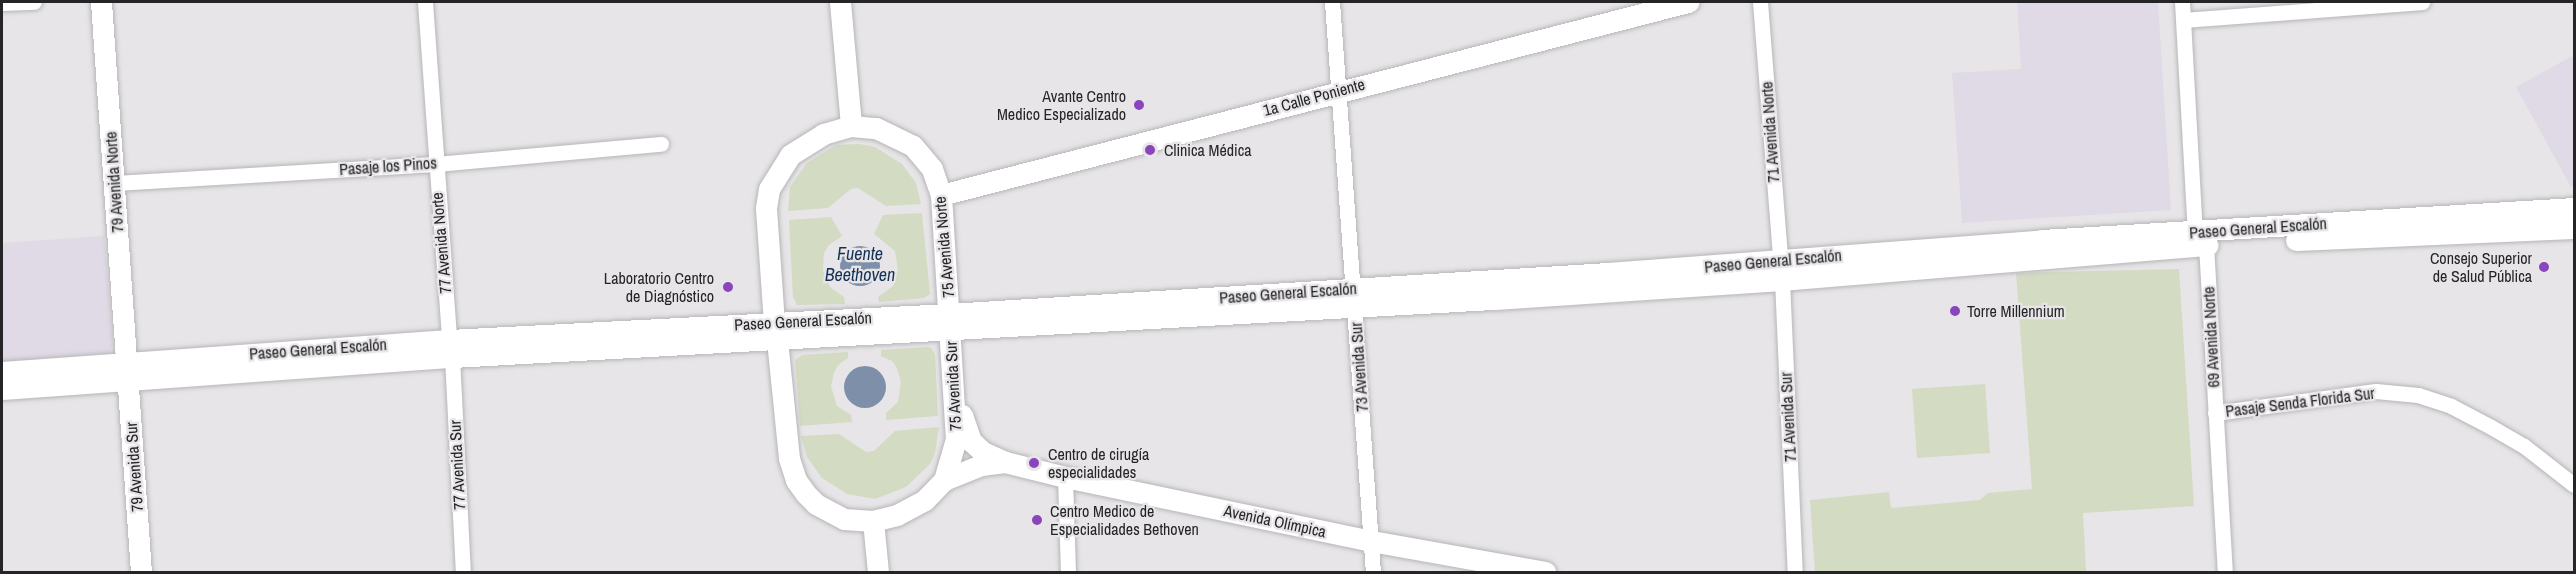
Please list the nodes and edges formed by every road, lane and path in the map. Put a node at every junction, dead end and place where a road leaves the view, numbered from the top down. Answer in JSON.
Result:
{"nodes":[{"id":1,"x":34,"y":2,"type":"edge"},
{"id":2,"x":101,"y":2,"type":"edge"},
{"id":3,"x":425,"y":2,"type":"edge"},
{"id":4,"x":840,"y":2,"type":"edge"},
{"id":5,"x":1332,"y":2,"type":"edge"},
{"id":6,"x":1688,"y":2,"type":"edge"},
{"id":7,"x":1760,"y":2,"type":"edge"},
{"id":8,"x":2182,"y":2,"type":"edge"},
{"id":9,"x":2422,"y":2,"type":"edge"},
{"id":10,"x":2,"y":3,"type":"edge"},
{"id":11,"x":2184,"y":20,"type":"junction"},
{"id":12,"x":1339,"y":90,"type":"junction"},
{"id":13,"x":851,"y":126,"type":"junction"},
{"id":14,"x":661,"y":144,"type":"dead end"},
{"id":15,"x":435,"y":164,"type":"junction"},
{"id":16,"x":114,"y":183,"type":"junction"},
{"id":17,"x":941,"y":195,"type":"junction"},
{"id":18,"x":2574,"y":208,"type":"edge"},
{"id":19,"x":2574,"y":228,"type":"edge"},
{"id":20,"x":2200,"y":239,"type":"junction"},
{"id":21,"x":1781,"y":271,"type":"junction"},
{"id":22,"x":1354,"y":297,"type":"junction"},
{"id":23,"x":949,"y":322,"type":"junction"},
{"id":24,"x":776,"y":331,"type":"junction"},
{"id":25,"x":450,"y":348,"type":"junction"},
{"id":26,"x":128,"y":370,"type":"junction"},
{"id":27,"x":2,"y":372,"type":"edge"},
{"id":28,"x":2,"y":389,"type":"edge"},
{"id":29,"x":953,"y":395,"type":"junction"},
{"id":30,"x":2215,"y":412,"type":"junction"},
{"id":31,"x":1005,"y":462,"type":"junction"},
{"id":32,"x":1065,"y":477,"type":"junction"},
{"id":33,"x":944,"y":480,"type":"junction"},
{"id":34,"x":2574,"y":485,"type":"edge"},
{"id":35,"x":873,"y":521,"type":"junction"},
{"id":36,"x":1371,"y":541,"type":"junction"},
{"id":37,"x":141,"y":573,"type":"edge"},
{"id":38,"x":463,"y":573,"type":"edge"},
{"id":39,"x":878,"y":573,"type":"edge"},
{"id":40,"x":1068,"y":573,"type":"edge"},
{"id":41,"x":1373,"y":573,"type":"edge"},
{"id":42,"x":1545,"y":573,"type":"edge"},
{"id":43,"x":1795,"y":573,"type":"edge"},
{"id":44,"x":2225,"y":573,"type":"edge"}],
"edges":[{"from":1,"to":10,"type":"street"},
{"from":2,"to":16,"type":"main road","name":"79 Avenida Norte"},
{"from":3,"to":15,"type":"street","name":"77 Avenida Norte"},
{"from":4,"to":13,"type":"main road"},
{"from":5,"to":12,"type":"street","name":"73 Avenida Sur"},
{"from":6,"to":12,"type":"main road","name":"1a Calle Poniente"},
{"from":7,"to":21,"type":"street","name":"71 Avenida Norte"},
{"from":8,"to":11,"type":"street","name":"69 Avenida Norte"},
{"from":9,"to":11,"type":"street"},
{"from":11,"to":20,"type":"street","name":"69 Avenida Norte"},
{"from":12,"to":17,"type":"main road","name":"1a Calle Poniente"},
{"from":12,"to":22,"type":"street","name":"73 Avenida Sur"},
{"from":13,"to":17,"type":"main road","name":"75 Avenida Norte"},
{"from":13,"to":24,"type":"main road","name":"75 Avenida Norte"},
{"from":14,"to":15,"type":"street","name":"Pasaje los Pinos"},
{"from":15,"to":16,"type":"street","name":"Pasaje los Pinos"},
{"from":15,"to":25,"type":"street","name":"77 Avenida Norte"},
{"from":16,"to":26,"type":"main road","name":"79 Avenida Norte"},
{"from":17,"to":23,"type":"main road","name":"75 Avenida Norte"},
{"from":18,"to":20,"type":"main road","name":"Paseo General Escalón"},
{"from":19,"to":20,"type":"main road","name":"Paseo General Escalón"},
{"from":20,"to":21,"type":"main road","name":"Paseo General Escalón"},
{"from":20,"to":30,"type":"street","name":"69 Avenida Norte"},
{"from":21,"to":22,"type":"main road","name":"Paseo General Escalón"},
{"from":21,"to":43,"type":"street","name":"71 Avenida Sur"},
{"from":22,"to":23,"type":"main road","name":"Paseo General Escalón"},
{"from":22,"to":36,"type":"street","name":"73 Avenida Sur"},
{"from":23,"to":24,"type":"main road","name":"Paseo General Escalón"},
{"from":23,"to":29,"type":"main road","name":"75 Avenida Sur"},
{"from":24,"to":25,"type":"main road","name":"Paseo General Escalón"},
{"from":24,"to":35,"type":"main road","name":"75 Avenida Sur"},
{"from":25,"to":26,"type":"main road","name":"Paseo General Escalón"},
{"from":25,"to":38,"type":"street","name":"77 Avenida Sur"},
{"from":26,"to":27,"type":"main road","name":"Paseo General Escalón"},
{"from":26,"to":28,"type":"main road","name":"Paseo General Escalón"},
{"from":26,"to":37,"type":"main road","name":"79 Avenida Sur"},
{"from":29,"to":31,"type":"main road","name":"Avenida Olímpica"},
{"from":29,"to":33,"type":"main road","name":"75 Avenida Sur"},
{"from":30,"to":34,"type":"street","name":"Pasaje Senda Florida Sur"},
{"from":30,"to":44,"type":"street","name":"69 Avenida Norte"},
{"from":31,"to":32,"type":"main road","name":"Avenida Olímpica"},
{"from":31,"to":33,"type":"main road","name":"Avenida Olímpica"},
{"from":32,"to":36,"type":"main road","name":"Avenida Olímpica"},
{"from":32,"to":40,"type":"street"},
{"from":33,"to":35,"type":"main road","name":"75 Avenida Sur"},
{"from":35,"to":39,"type":"main road"},
{"from":36,"to":41,"type":"street","name":"73 Avenida Sur"},
{"from":36,"to":42,"type":"main road","name":"Avenida Olímpica"}]}
